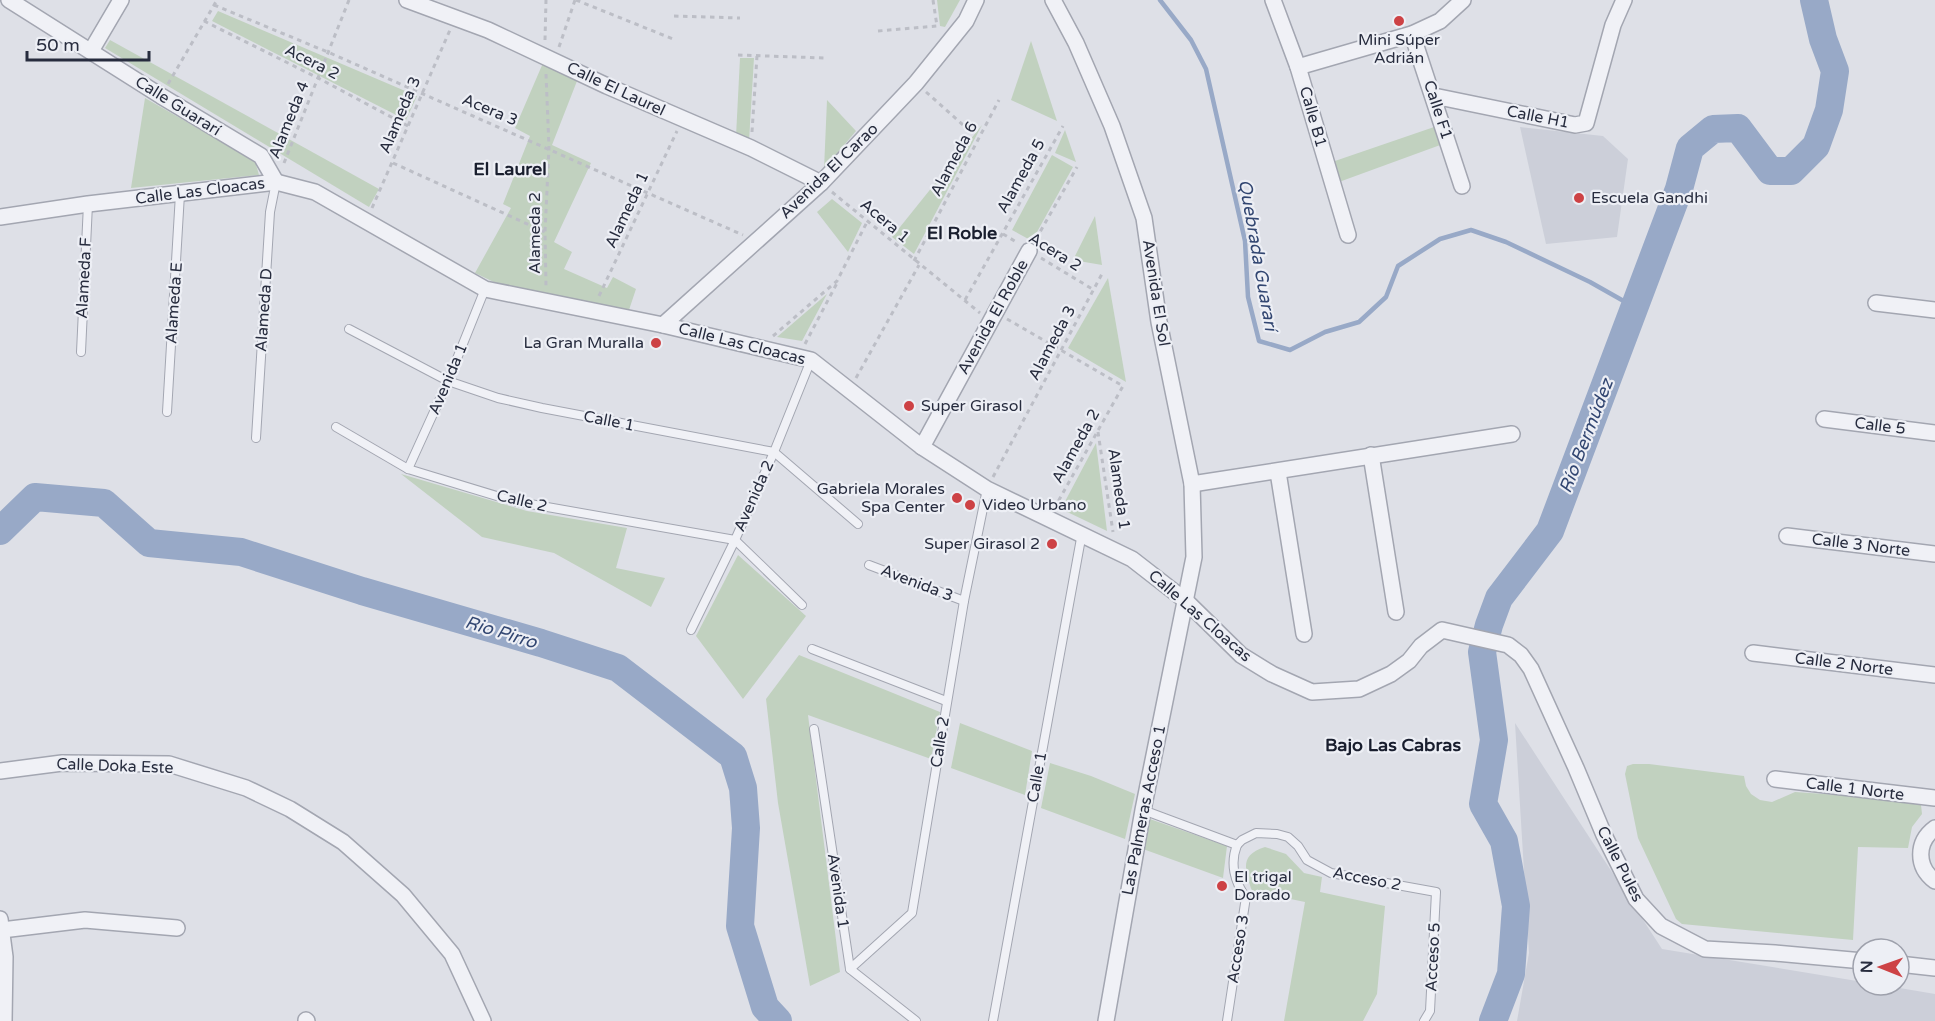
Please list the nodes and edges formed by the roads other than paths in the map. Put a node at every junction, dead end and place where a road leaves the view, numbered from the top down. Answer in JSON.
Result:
{"nodes":[{"id":1,"x":9,"y":0,"type":"edge"},
{"id":2,"x":120,"y":0,"type":"edge"},
{"id":3,"x":407,"y":0,"type":"edge"},
{"id":4,"x":976,"y":0,"type":"edge"},
{"id":5,"x":1053,"y":0,"type":"edge"},
{"id":6,"x":1273,"y":0,"type":"edge"},
{"id":7,"x":1463,"y":0,"type":"edge"},
{"id":8,"x":1624,"y":0,"type":"edge"},
{"id":9,"x":1412,"y":34,"type":"junction"},
{"id":10,"x":91,"y":51,"type":"junction"},
{"id":11,"x":1298,"y":67,"type":"junction"},
{"id":12,"x":1434,"y":96,"type":"junction"},
{"id":13,"x":276,"y":182,"type":"junction"},
{"id":14,"x":822,"y":183,"type":"junction"},
{"id":15,"x":1462,"y":186,"type":"dead end"},
{"id":16,"x":180,"y":194,"type":"junction"},
{"id":17,"x":88,"y":204,"type":"junction"},
{"id":18,"x":0,"y":218,"type":"edge"},
{"id":19,"x":1348,"y":235,"type":"dead end"},
{"id":20,"x":1029,"y":251,"type":"road end"},
{"id":21,"x":485,"y":289,"type":"junction"},
{"id":22,"x":1876,"y":303,"type":"dead end"},
{"id":23,"x":1935,"y":310,"type":"edge"},
{"id":24,"x":663,"y":325,"type":"junction"},
{"id":25,"x":349,"y":329,"type":"dead end"},
{"id":26,"x":81,"y":352,"type":"dead end"},
{"id":27,"x":805,"y":358,"type":"junction"},
{"id":28,"x":448,"y":381,"type":"junction"},
{"id":29,"x":167,"y":412,"type":"dead end"},
{"id":30,"x":1824,"y":420,"type":"dead end"},
{"id":31,"x":336,"y":427,"type":"dead end"},
{"id":32,"x":1935,"y":433,"type":"edge"},
{"id":33,"x":1512,"y":434,"type":"dead end"},
{"id":34,"x":256,"y":438,"type":"dead end"},
{"id":35,"x":922,"y":447,"type":"junction"},
{"id":36,"x":774,"y":452,"type":"junction"},
{"id":37,"x":1371,"y":455,"type":"junction"},
{"id":38,"x":408,"y":469,"type":"junction"},
{"id":39,"x":1278,"y":471,"type":"junction"},
{"id":40,"x":1192,"y":484,"type":"junction"},
{"id":41,"x":987,"y":489,"type":"junction"},
{"id":42,"x":858,"y":524,"type":"dead end"},
{"id":43,"x":1082,"y":533,"type":"junction"},
{"id":44,"x":1788,"y":536,"type":"dead end"},
{"id":45,"x":735,"y":540,"type":"junction"},
{"id":46,"x":1935,"y":554,"type":"edge"},
{"id":47,"x":869,"y":565,"type":"dead end"},
{"id":48,"x":964,"y":601,"type":"junction"},
{"id":49,"x":1186,"y":601,"type":"junction"},
{"id":50,"x":802,"y":605,"type":"dead end"},
{"id":51,"x":1396,"y":612,"type":"dead end"},
{"id":52,"x":691,"y":630,"type":"dead end"},
{"id":53,"x":1304,"y":634,"type":"dead end"},
{"id":54,"x":1509,"y":645,"type":"joint"},
{"id":55,"x":812,"y":649,"type":"dead end"},
{"id":56,"x":1753,"y":653,"type":"dead end"},
{"id":57,"x":1935,"y":675,"type":"edge"},
{"id":58,"x":946,"y":701,"type":"junction"},
{"id":59,"x":814,"y":729,"type":"dead end"},
{"id":60,"x":0,"y":771,"type":"edge"},
{"id":61,"x":1775,"y":779,"type":"dead end"},
{"id":62,"x":1935,"y":798,"type":"edge"},
{"id":63,"x":1143,"y":810,"type":"junction"},
{"id":64,"x":1935,"y":828,"type":"edge"},
{"id":65,"x":1237,"y":845,"type":"junction"},
{"id":66,"x":1935,"y":881,"type":"edge"},
{"id":67,"x":1436,"y":891,"type":"joint"},
{"id":68,"x":1,"y":924,"type":"edge"},
{"id":69,"x":177,"y":928,"type":"dead end"},
{"id":70,"x":1851,"y":960,"type":"edge"},
{"id":71,"x":1911,"y":965,"type":"edge"},
{"id":72,"x":1935,"y":968,"type":"edge"},
{"id":73,"x":850,"y":969,"type":"junction"},
{"id":74,"x":4,"y":1021,"type":"edge"},
{"id":75,"x":483,"y":1021,"type":"edge"},
{"id":76,"x":916,"y":1021,"type":"edge"},
{"id":77,"x":993,"y":1021,"type":"edge"},
{"id":78,"x":1106,"y":1021,"type":"edge"},
{"id":79,"x":1227,"y":1021,"type":"edge"},
{"id":80,"x":1424,"y":1021,"type":"edge"}],
"edges":[{"from":1,"to":10,"type":"street","name":"Calle Guararí"},
{"from":2,"to":10,"type":"street"},
{"from":3,"to":14,"type":"street","name":"Calle El Laurel"},
{"from":4,"to":14,"type":"street","name":"Avenida El Carao"},
{"from":5,"to":40,"type":"street","name":"Avenida El Sol"},
{"from":6,"to":11,"type":"street","name":"Calle B1"},
{"from":7,"to":9,"type":"street"},
{"from":8,"to":12,"type":"street","name":"Calle H1"},
{"from":9,"to":11,"type":"street"},
{"from":9,"to":12,"type":"street","name":"Calle F1"},
{"from":10,"to":13,"type":"street","name":"Calle Guararí"},
{"from":11,"to":19,"type":"street","name":"Calle B1"},
{"from":12,"to":15,"type":"street","name":"Calle F1"},
{"from":13,"to":16,"type":"street","name":"Calle Las Cloacas"},
{"from":13,"to":21,"type":"street","name":"Calle Las Cloacas"},
{"from":13,"to":34,"type":"lane","name":"Alameda D"},
{"from":14,"to":24,"type":"street","name":"Avenida El Carao"},
{"from":16,"to":17,"type":"street","name":"Calle Las Cloacas"},
{"from":16,"to":29,"type":"lane","name":"Alameda E"},
{"from":17,"to":18,"type":"street","name":"Calle Las Cloacas"},
{"from":17,"to":26,"type":"lane","name":"Alameda F"},
{"from":20,"to":35,"type":"street","name":"Avenida El Roble"},
{"from":21,"to":24,"type":"street","name":"Calle Las Cloacas"},
{"from":21,"to":28,"type":"lane","name":"Avenida 1"},
{"from":22,"to":23,"type":"street"},
{"from":24,"to":27,"type":"street","name":"Calle Las Cloacas"},
{"from":25,"to":28,"type":"lane","name":"Calle 1"},
{"from":27,"to":35,"type":"street","name":"Calle Las Cloacas"},
{"from":27,"to":36,"type":"lane","name":"Avenida 2"},
{"from":28,"to":36,"type":"lane","name":"Calle 1"},
{"from":28,"to":38,"type":"lane","name":"Avenida 1"},
{"from":30,"to":32,"type":"street","name":"Calle 5"},
{"from":31,"to":38,"type":"lane","name":"Calle 2"},
{"from":33,"to":37,"type":"street"},
{"from":35,"to":41,"type":"street","name":"Calle Las Cloacas"},
{"from":36,"to":42,"type":"lane","name":"Calle 1"},
{"from":36,"to":45,"type":"lane","name":"Avenida 2"},
{"from":37,"to":39,"type":"street"},
{"from":37,"to":51,"type":"street"},
{"from":38,"to":45,"type":"lane","name":"Calle 2"},
{"from":39,"to":40,"type":"street"},
{"from":39,"to":53,"type":"street"},
{"from":40,"to":49,"type":"street","name":"Avenida El Sol"},
{"from":41,"to":43,"type":"street","name":"Calle Las Cloacas"},
{"from":41,"to":48,"type":"lane","name":"Calle 2"},
{"from":43,"to":49,"type":"street","name":"Calle Las Cloacas"},
{"from":43,"to":77,"type":"lane","name":"Calle 1"},
{"from":44,"to":46,"type":"street","name":"Calle 3 Norte"},
{"from":45,"to":50,"type":"lane"},
{"from":45,"to":52,"type":"lane","name":"Avenida 2"},
{"from":47,"to":48,"type":"lane","name":"Avenida 3"},
{"from":48,"to":58,"type":"lane","name":"Calle 2"},
{"from":49,"to":54,"type":"street","name":"Calle Las Cloacas"},
{"from":49,"to":63,"type":"street","name":"Las Palmeras Acceso 1"},
{"from":54,"to":70,"type":"street","name":"Calle Pules"},
{"from":55,"to":58,"type":"lane"},
{"from":56,"to":57,"type":"street","name":"Calle 2 Norte"},
{"from":58,"to":73,"type":"lane","name":"Calle 2"},
{"from":59,"to":73,"type":"lane","name":"Avenida 1"},
{"from":60,"to":75,"type":"street","name":"Calle Doka Este"},
{"from":61,"to":62,"type":"street","name":"Calle 1 Norte"},
{"from":63,"to":65,"type":"lane"},
{"from":63,"to":78,"type":"street","name":"Las Palmeras Acceso 1"},
{"from":64,"to":66,"type":"street"},
{"from":65,"to":67,"type":"lane","name":"Acceso 2"},
{"from":65,"to":79,"type":"lane","name":"Acceso 3"},
{"from":67,"to":80,"type":"lane","name":"Acceso 5"},
{"from":68,"to":69,"type":"street"},
{"from":68,"to":74,"type":"street"},
{"from":71,"to":72,"type":"street"},
{"from":73,"to":76,"type":"lane"}]}
